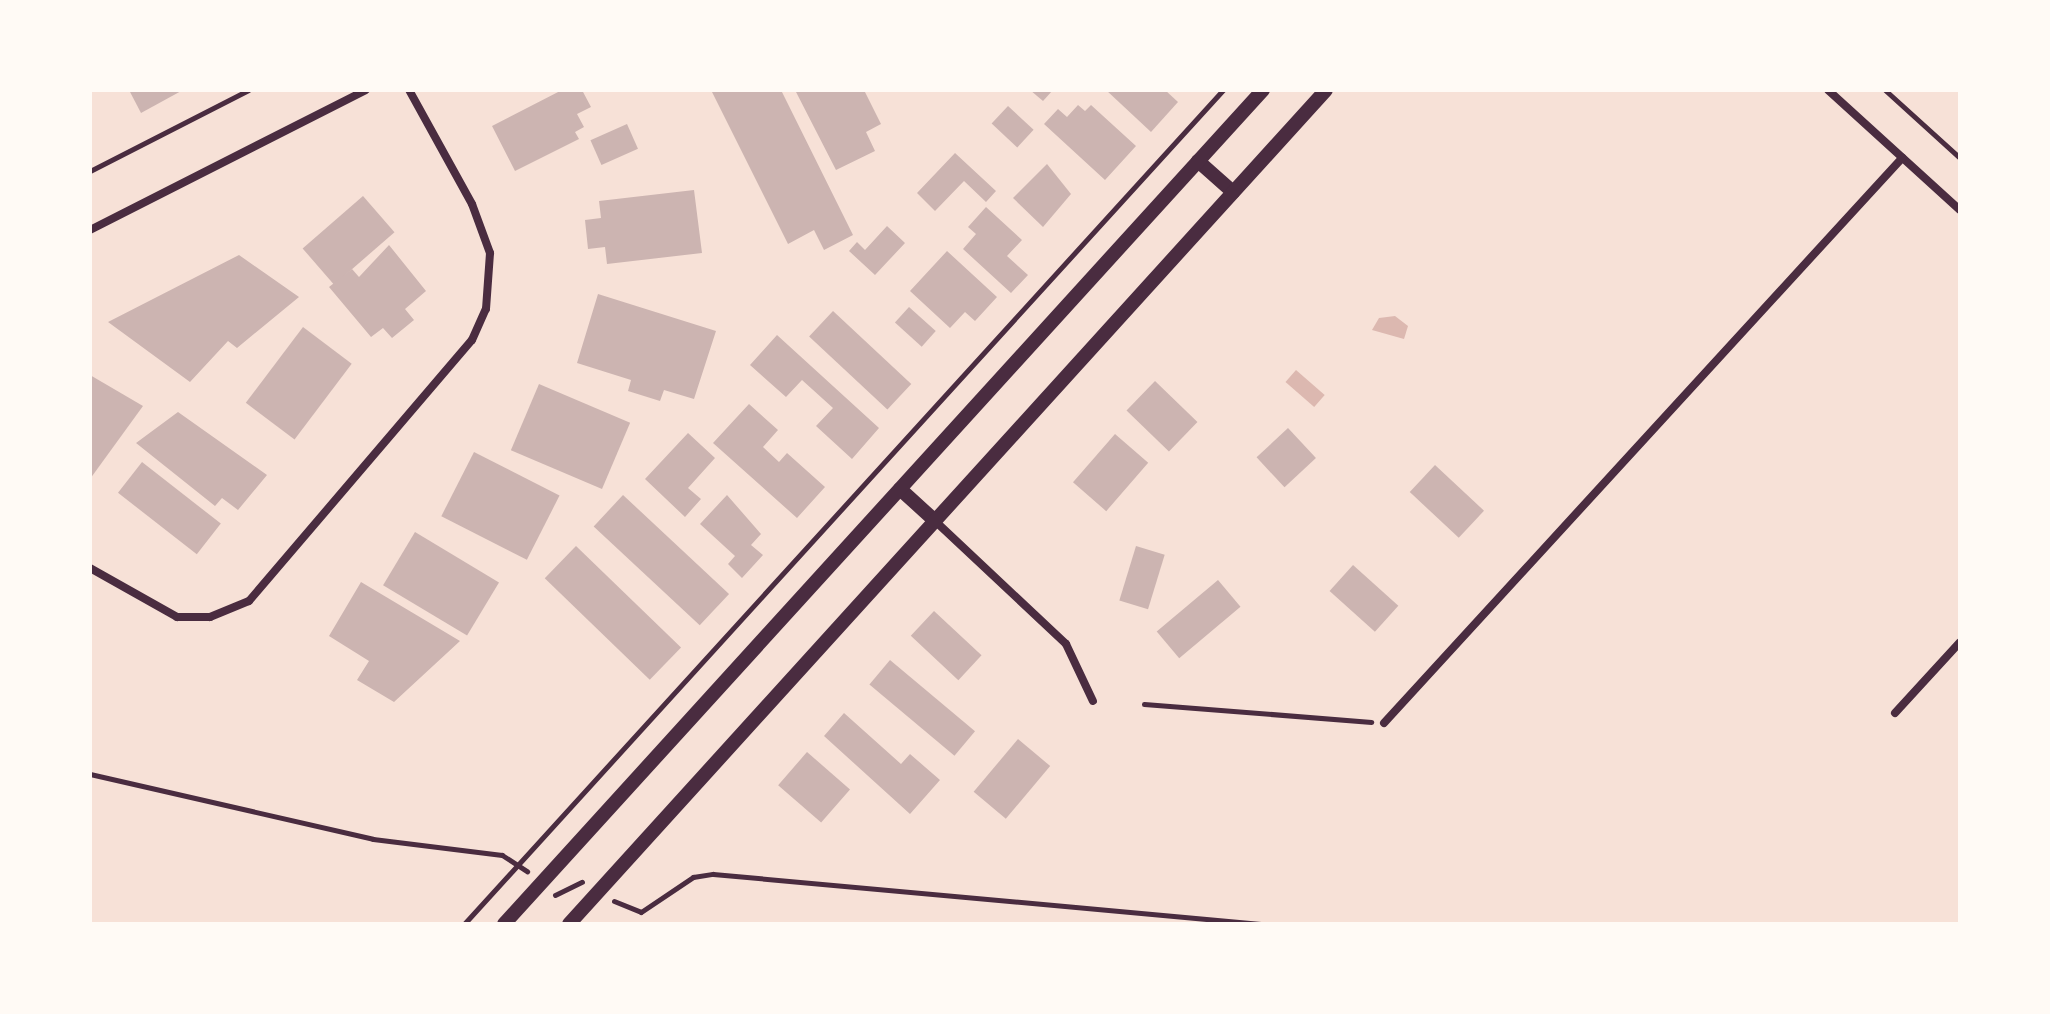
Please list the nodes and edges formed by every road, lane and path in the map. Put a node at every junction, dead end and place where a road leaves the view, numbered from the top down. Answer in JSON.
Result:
{"nodes":[{"id":1,"x":248,"y":90,"type":"edge"},
{"id":2,"x":366,"y":90,"type":"edge"},
{"id":3,"x":409,"y":90,"type":"edge"},
{"id":4,"x":1223,"y":90,"type":"edge"},
{"id":5,"x":1263,"y":90,"type":"edge"},
{"id":6,"x":1326,"y":90,"type":"edge"},
{"id":7,"x":1828,"y":90,"type":"edge"},
{"id":8,"x":1885,"y":90,"type":"edge"},
{"id":9,"x":1902,"y":158,"type":"junction"},
{"id":10,"x":1960,"y":158,"type":"edge"},
{"id":11,"x":1198,"y":161,"type":"junction"},
{"id":12,"x":90,"y":171,"type":"edge"},
{"id":13,"x":1233,"y":192,"type":"junction"},
{"id":14,"x":1960,"y":210,"type":"edge"},
{"id":15,"x":90,"y":230,"type":"edge"},
{"id":16,"x":900,"y":489,"type":"junction"},
{"id":17,"x":933,"y":519,"type":"junction"},
{"id":18,"x":90,"y":568,"type":"edge"},
{"id":19,"x":1960,"y":642,"type":"edge"},
{"id":20,"x":1093,"y":701,"type":"dead end"},
{"id":21,"x":1144,"y":704,"type":"dead end"},
{"id":22,"x":1895,"y":713,"type":"dead end"},
{"id":23,"x":1384,"y":723,"type":"joint"},
{"id":24,"x":90,"y":774,"type":"edge"},
{"id":25,"x":502,"y":855,"type":"dead end"},
{"id":26,"x":713,"y":874,"type":"dead end"},
{"id":27,"x":513,"y":921,"type":"edge"},
{"id":28,"x":464,"y":924,"type":"edge"},
{"id":29,"x":569,"y":924,"type":"edge"},
{"id":30,"x":1261,"y":924,"type":"edge"}],
"edges":[{"from":1,"to":12,"type":"path"},
{"from":2,"to":15,"type":"street"},
{"from":3,"to":18,"type":"street"},
{"from":4,"to":28,"type":"path"},
{"from":5,"to":11,"type":"street"},
{"from":6,"to":13,"type":"street"},
{"from":7,"to":9,"type":"street"},
{"from":8,"to":10,"type":"path"},
{"from":9,"to":14,"type":"street"},
{"from":9,"to":23,"type":"street"},
{"from":11,"to":13,"type":"street"},
{"from":11,"to":16,"type":"street"},
{"from":13,"to":17,"type":"street"},
{"from":16,"to":17,"type":"street"},
{"from":16,"to":27,"type":"street"},
{"from":17,"to":20,"type":"street"},
{"from":17,"to":29,"type":"street"},
{"from":19,"to":22,"type":"street"},
{"from":21,"to":23,"type":"path"},
{"from":24,"to":25,"type":"path"},
{"from":26,"to":30,"type":"path"}]}
